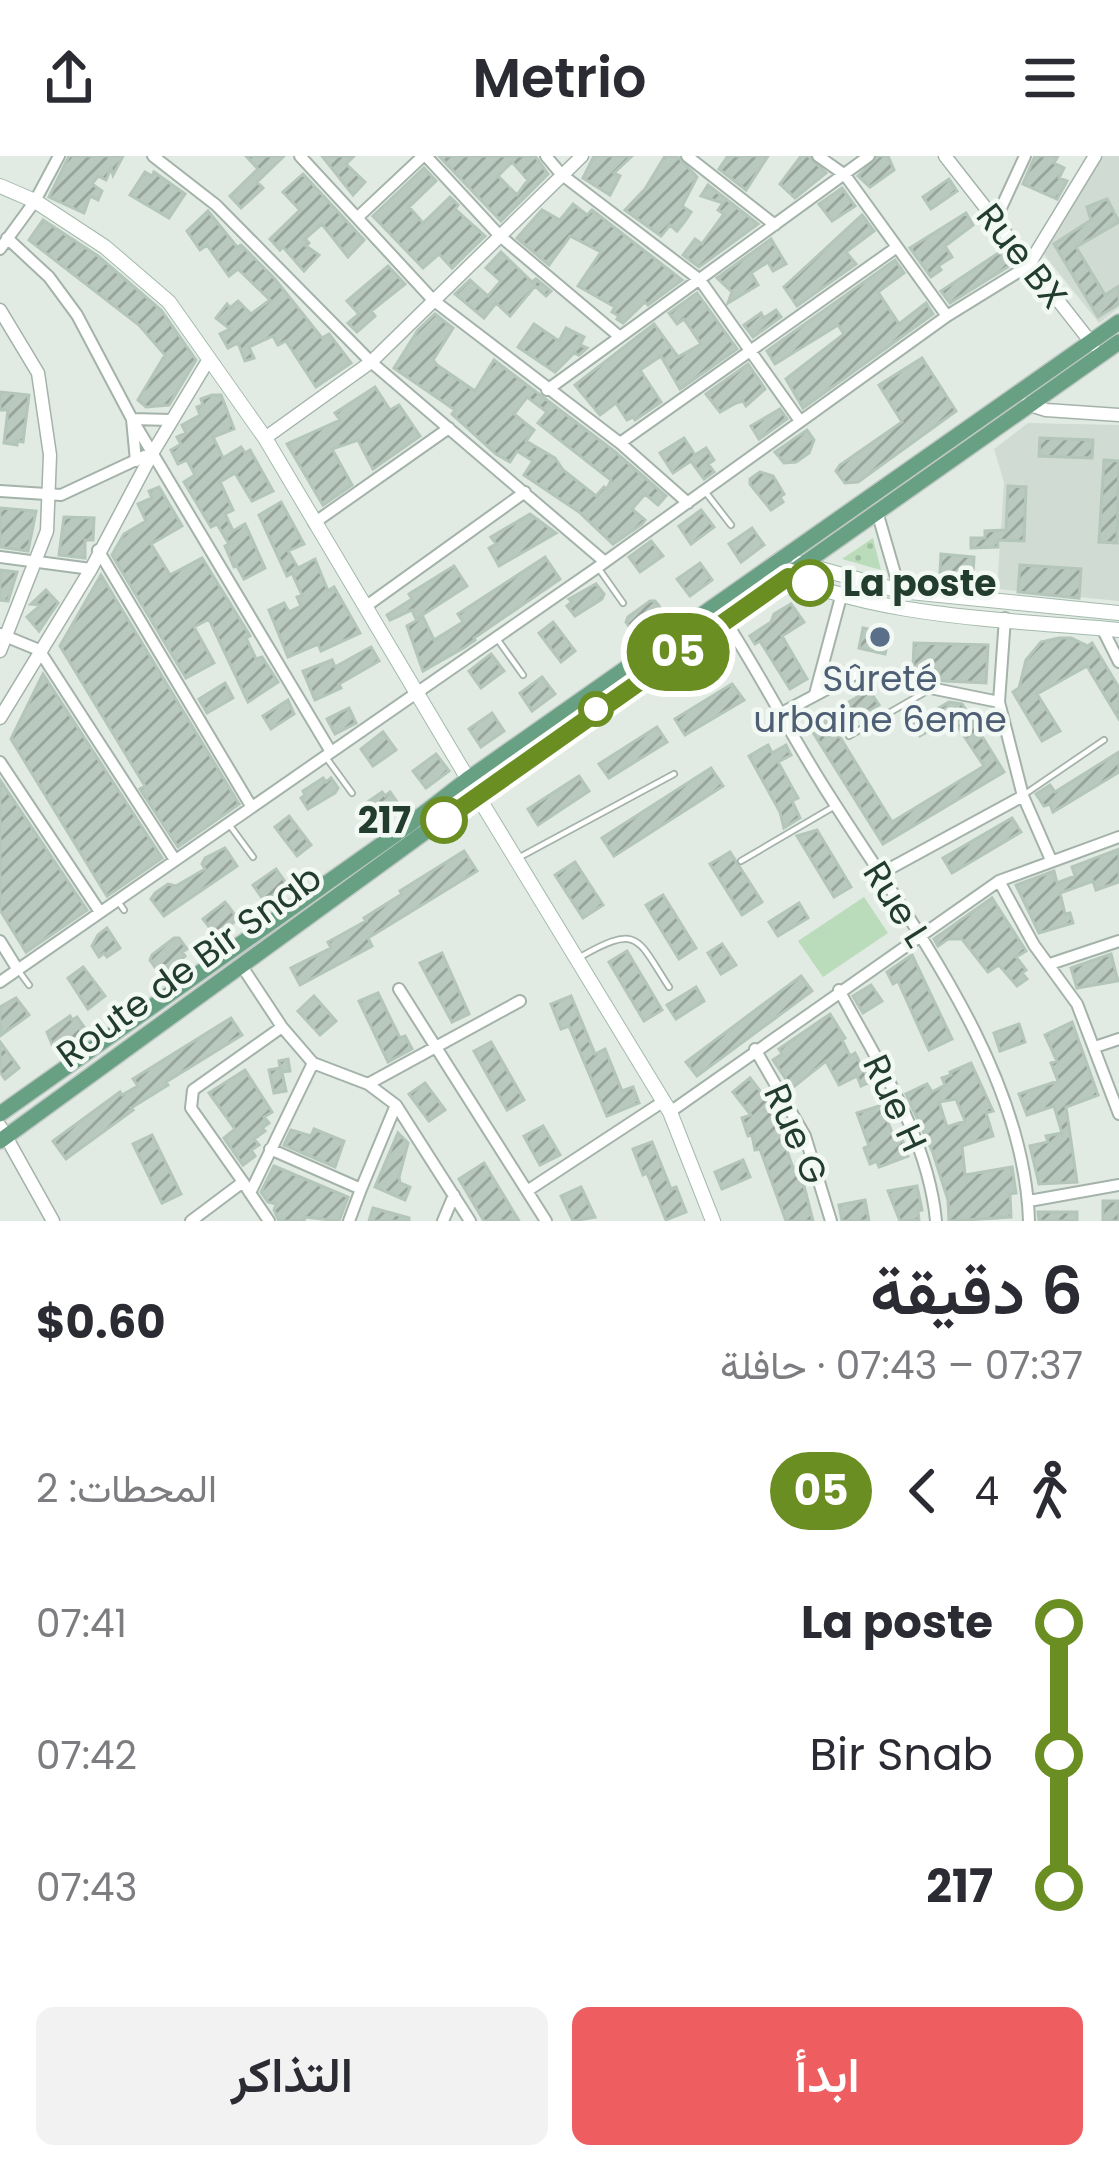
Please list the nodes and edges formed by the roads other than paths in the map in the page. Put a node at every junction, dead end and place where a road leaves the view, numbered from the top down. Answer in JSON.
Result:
{"nodes":[{"id":1,"x":58,"y":156,"type":"edge"},
{"id":2,"x":153,"y":156,"type":"edge"},
{"id":3,"x":300,"y":156,"type":"edge"},
{"id":4,"x":424,"y":156,"type":"edge"},
{"id":5,"x":546,"y":156,"type":"edge"},
{"id":6,"x":582,"y":156,"type":"edge"},
{"id":7,"x":687,"y":156,"type":"edge"},
{"id":8,"x":818,"y":156,"type":"edge"},
{"id":9,"x":869,"y":156,"type":"edge"},
{"id":10,"x":945,"y":156,"type":"edge"},
{"id":11,"x":1025,"y":156,"type":"edge"},
{"id":12,"x":1095,"y":156,"type":"edge"},
{"id":13,"x":561,"y":174,"type":"junction"},
{"id":14,"x":845,"y":175,"type":"junction"},
{"id":15,"x":0,"y":187,"type":"edge"},
{"id":16,"x":35,"y":201,"type":"junction"},
{"id":17,"x":358,"y":217,"type":"junction"},
{"id":18,"x":995,"y":221,"type":"junction"},
{"id":19,"x":775,"y":225,"type":"junction"},
{"id":20,"x":500,"y":236,"type":"junction"},
{"id":21,"x":3,"y":243,"type":"edge"},
{"id":22,"x":897,"y":247,"type":"junction"},
{"id":23,"x":1028,"y":266,"type":"junction"},
{"id":24,"x":700,"y":280,"type":"junction"},
{"id":25,"x":433,"y":300,"type":"junction"},
{"id":26,"x":0,"y":310,"type":"edge"},
{"id":27,"x":947,"y":316,"type":"junction"},
{"id":28,"x":1119,"y":322,"type":"edge"},
{"id":29,"x":620,"y":337,"type":"junction"},
{"id":30,"x":1119,"y":342,"type":"edge"},
{"id":31,"x":1096,"y":349,"type":"junction"},
{"id":32,"x":751,"y":350,"type":"junction"},
{"id":33,"x":209,"y":359,"type":"junction"},
{"id":34,"x":371,"y":362,"type":"junction"},
{"id":35,"x":548,"y":390,"type":"junction"},
{"id":36,"x":1023,"y":401,"type":"junction"},
{"id":37,"x":1119,"y":415,"type":"edge"},
{"id":38,"x":132,"y":419,"type":"junction"},
{"id":39,"x":171,"y":420,"type":"junction"},
{"id":40,"x":800,"y":421,"type":"junction"},
{"id":41,"x":449,"y":428,"type":"junction"},
{"id":42,"x":265,"y":438,"type":"junction"},
{"id":43,"x":620,"y":443,"type":"junction"},
{"id":44,"x":153,"y":452,"type":"junction"},
{"id":45,"x":136,"y":461,"type":"junction"},
{"id":46,"x":704,"y":490,"type":"junction"},
{"id":47,"x":0,"y":491,"type":"edge"},
{"id":48,"x":525,"y":492,"type":"junction"},
{"id":49,"x":49,"y":495,"type":"junction"},
{"id":50,"x":688,"y":503,"type":"junction"},
{"id":51,"x":874,"y":508,"type":"junction"},
{"id":52,"x":314,"y":523,"type":"junction"},
{"id":53,"x":731,"y":526,"type":"dead end"},
{"id":54,"x":98,"y":550,"type":"junction"},
{"id":55,"x":0,"y":557,"type":"edge"},
{"id":56,"x":36,"y":561,"type":"junction"},
{"id":57,"x":778,"y":562,"type":"junction"},
{"id":58,"x":602,"y":564,"type":"junction"},
{"id":59,"x":805,"y":566,"type":"junction"},
{"id":60,"x":91,"y":569,"type":"junction"},
{"id":61,"x":788,"y":577,"type":"junction"},
{"id":62,"x":900,"y":591,"type":"junction"},
{"id":63,"x":842,"y":593,"type":"junction"},
{"id":64,"x":623,"y":604,"type":"dead end"},
{"id":65,"x":976,"y":607,"type":"junction"},
{"id":66,"x":365,"y":608,"type":"junction"},
{"id":67,"x":1111,"y":612,"type":"edge"},
{"id":68,"x":720,"y":613,"type":"junction"},
{"id":69,"x":1005,"y":618,"type":"junction"},
{"id":70,"x":1102,"y":628,"type":"junction"},
{"id":71,"x":1119,"y":630,"type":"edge"},
{"id":72,"x":3,"y":634,"type":"edge"},
{"id":73,"x":495,"y":636,"type":"junction"},
{"id":74,"x":1119,"y":640,"type":"edge"},
{"id":75,"x":0,"y":650,"type":"edge"},
{"id":76,"x":39,"y":650,"type":"junction"},
{"id":77,"x":1119,"y":662,"type":"edge"},
{"id":78,"x":825,"y":665,"type":"junction"},
{"id":79,"x":857,"y":673,"type":"junction"},
{"id":80,"x":523,"y":675,"type":"dead end"},
{"id":81,"x":932,"y":688,"type":"junction"},
{"id":82,"x":416,"y":692,"type":"junction"},
{"id":83,"x":814,"y":695,"type":"junction"},
{"id":84,"x":999,"y":702,"type":"junction"},
{"id":85,"x":778,"y":715,"type":"junction"},
{"id":86,"x":0,"y":718,"type":"edge"},
{"id":87,"x":849,"y":736,"type":"dead end"},
{"id":88,"x":1104,"y":740,"type":"dead end"},
{"id":89,"x":328,"y":754,"type":"junction"},
{"id":90,"x":0,"y":762,"type":"edge"},
{"id":91,"x":674,"y":774,"type":"dead end"},
{"id":92,"x":466,"y":780,"type":"junction"},
{"id":93,"x":352,"y":793,"type":"dead end"},
{"id":94,"x":477,"y":796,"type":"junction"},
{"id":95,"x":1023,"y":796,"type":"junction"},
{"id":96,"x":251,"y":806,"type":"junction"},
{"id":97,"x":835,"y":806,"type":"junction"},
{"id":98,"x":228,"y":823,"type":"junction"},
{"id":99,"x":1119,"y":837,"type":"edge"},
{"id":100,"x":253,"y":857,"type":"dead end"},
{"id":101,"x":516,"y":859,"type":"junction"},
{"id":102,"x":175,"y":860,"type":"junction"},
{"id":103,"x":1051,"y":860,"type":"junction"},
{"id":104,"x":741,"y":861,"type":"dead end"},
{"id":105,"x":878,"y":875,"type":"junction"},
{"id":106,"x":999,"y":881,"type":"junction"},
{"id":107,"x":100,"y":912,"type":"junction"},
{"id":108,"x":917,"y":935,"type":"junction"},
{"id":109,"x":0,"y":941,"type":"edge"},
{"id":110,"x":1119,"y":941,"type":"edge"},
{"id":111,"x":577,"y":959,"type":"junction"},
{"id":112,"x":1050,"y":964,"type":"junction"},
{"id":113,"x":241,"y":965,"type":"junction"},
{"id":114,"x":18,"y":970,"type":"junction"},
{"id":115,"x":0,"y":982,"type":"edge"},
{"id":116,"x":29,"y":985,"type":"dead end"},
{"id":117,"x":669,"y":987,"type":"dead end"},
{"id":118,"x":399,"y":989,"type":"dead end"},
{"id":119,"x":839,"y":990,"type":"junction"},
{"id":120,"x":520,"y":1001,"type":"dead end"},
{"id":121,"x":282,"y":1027,"type":"junction"},
{"id":122,"x":1119,"y":1039,"type":"edge"},
{"id":123,"x":438,"y":1046,"type":"junction"},
{"id":124,"x":1095,"y":1047,"type":"junction"},
{"id":125,"x":755,"y":1049,"type":"junction"},
{"id":126,"x":313,"y":1063,"type":"junction"},
{"id":127,"x":368,"y":1084,"type":"junction"},
{"id":128,"x":396,"y":1105,"type":"junction"},
{"id":129,"x":667,"y":1107,"type":"junction"},
{"id":130,"x":0,"y":1114,"type":"edge"},
{"id":131,"x":1119,"y":1114,"type":"edge"},
{"id":132,"x":2,"y":1134,"type":"edge"},
{"id":133,"x":270,"y":1148,"type":"junction"},
{"id":134,"x":1119,"y":1185,"type":"edge"},
{"id":135,"x":246,"y":1187,"type":"junction"},
{"id":136,"x":361,"y":1189,"type":"junction"},
{"id":137,"x":527,"y":1191,"type":"junction"},
{"id":138,"x":454,"y":1195,"type":"junction"},
{"id":139,"x":1029,"y":1201,"type":"junction"},
{"id":140,"x":53,"y":1221,"type":"edge"},
{"id":141,"x":191,"y":1221,"type":"edge"},
{"id":142,"x":269,"y":1221,"type":"edge"},
{"id":143,"x":349,"y":1221,"type":"edge"},
{"id":144,"x":443,"y":1221,"type":"edge"},
{"id":145,"x":470,"y":1221,"type":"edge"},
{"id":146,"x":546,"y":1221,"type":"edge"},
{"id":147,"x":713,"y":1221,"type":"edge"},
{"id":148,"x":832,"y":1221,"type":"edge"},
{"id":149,"x":936,"y":1221,"type":"edge"},
{"id":150,"x":1029,"y":1221,"type":"edge"}],
"edges":[{"from":1,"to":16,"type":"street"},
{"from":2,"to":34,"type":"street"},
{"from":3,"to":17,"type":"street"},
{"from":4,"to":17,"type":"street"},
{"from":4,"to":20,"type":"street"},
{"from":5,"to":13,"type":"street"},
{"from":6,"to":13,"type":"street"},
{"from":7,"to":19,"type":"street"},
{"from":8,"to":14,"type":"street"},
{"from":9,"to":14,"type":"street"},
{"from":10,"to":18,"type":"street","name":"Rue BX"},
{"from":11,"to":18,"type":"street"},
{"from":12,"to":23,"type":"street"},
{"from":13,"to":20,"type":"street"},
{"from":13,"to":24,"type":"street"},
{"from":14,"to":19,"type":"street"},
{"from":14,"to":22,"type":"street"},
{"from":15,"to":16,"type":"main road"},
{"from":16,"to":21,"type":"street"},
{"from":16,"to":33,"type":"main road"},
{"from":17,"to":25,"type":"street"},
{"from":18,"to":23,"type":"street","name":"Rue BX"},
{"from":19,"to":24,"type":"street"},
{"from":20,"to":25,"type":"street"},
{"from":20,"to":29,"type":"street"},
{"from":21,"to":38,"type":"street"},
{"from":22,"to":27,"type":"street"},
{"from":22,"to":32,"type":"street"},
{"from":23,"to":27,"type":"street"},
{"from":23,"to":31,"type":"street","name":"Rue BX"},
{"from":24,"to":29,"type":"street"},
{"from":24,"to":32,"type":"street"},
{"from":25,"to":34,"type":"street"},
{"from":25,"to":35,"type":"street"},
{"from":26,"to":49,"type":"street"},
{"from":27,"to":40,"type":"street"},
{"from":28,"to":31,"type":"main road","name":"Route de Bir Snab"},
{"from":29,"to":35,"type":"street"},
{"from":30,"to":31,"type":"main road","name":"Route de Bir Snab"},
{"from":31,"to":36,"type":"main road","name":"Route de Bir Snab"},
{"from":32,"to":40,"type":"street"},
{"from":32,"to":43,"type":"street"},
{"from":33,"to":39,"type":"street"},
{"from":33,"to":42,"type":"main road"},
{"from":34,"to":41,"type":"street"},
{"from":34,"to":42,"type":"street"},
{"from":35,"to":43,"type":"street"},
{"from":36,"to":37,"type":"street"},
{"from":36,"to":51,"type":"main road","name":"Route de Bir Snab"},
{"from":38,"to":39,"type":"street"},
{"from":38,"to":44,"type":"street"},
{"from":38,"to":45,"type":"street"},
{"from":39,"to":44,"type":"street"},
{"from":40,"to":46,"type":"street"},
{"from":41,"to":48,"type":"street"},
{"from":41,"to":52,"type":"street"},
{"from":42,"to":52,"type":"main road"},
{"from":43,"to":50,"type":"street"},
{"from":44,"to":45,"type":"street"},
{"from":44,"to":54,"type":"street"},
{"from":44,"to":89,"type":"street"},
{"from":45,"to":49,"type":"street"},
{"from":46,"to":50,"type":"street"},
{"from":46,"to":53,"type":"lane"},
{"from":47,"to":49,"type":"street"},
{"from":48,"to":58,"type":"street"},
{"from":48,"to":66,"type":"street"},
{"from":49,"to":56,"type":"street"},
{"from":50,"to":58,"type":"street"},
{"from":51,"to":57,"type":"main road","name":"Route de Bir Snab"},
{"from":51,"to":59,"type":"main road","name":"Route de Bir Snab"},
{"from":51,"to":62,"type":"street"},
{"from":52,"to":66,"type":"main road"},
{"from":54,"to":60,"type":"street"},
{"from":54,"to":96,"type":"street"},
{"from":55,"to":56,"type":"street"},
{"from":56,"to":60,"type":"street"},
{"from":56,"to":72,"type":"street"},
{"from":57,"to":59,"type":"main road"},
{"from":57,"to":61,"type":"main road"},
{"from":57,"to":68,"type":"main road","name":"Route de Bir Snab"},
{"from":58,"to":64,"type":"lane"},
{"from":58,"to":73,"type":"street"},
{"from":59,"to":61,"type":"main road","name":"Route de Bir Snab"},
{"from":59,"to":62,"type":"main road"},
{"from":60,"to":76,"type":"street"},
{"from":61,"to":63,"type":"main road"},
{"from":61,"to":68,"type":"main road","name":"Route de Bir Snab"},
{"from":62,"to":65,"type":"main road"},
{"from":63,"to":65,"type":"main road"},
{"from":63,"to":78,"type":"street"},
{"from":65,"to":67,"type":"main road"},
{"from":65,"to":69,"type":"main road"},
{"from":66,"to":82,"type":"main road"},
{"from":67,"to":70,"type":"main road"},
{"from":68,"to":85,"type":"street","name":"Rue L"},
{"from":68,"to":92,"type":"main road","name":"Route de Bir Snab"},
{"from":68,"to":94,"type":"main road","name":"Route de Bir Snab"},
{"from":69,"to":70,"type":"main road"},
{"from":69,"to":84,"type":"street"},
{"from":70,"to":71,"type":"main road"},
{"from":70,"to":74,"type":"lane"},
{"from":70,"to":77,"type":"street"},
{"from":72,"to":75,"type":"street"},
{"from":72,"to":76,"type":"street"},
{"from":73,"to":80,"type":"lane"},
{"from":73,"to":82,"type":"street"},
{"from":76,"to":86,"type":"street"},
{"from":76,"to":102,"type":"street"},
{"from":78,"to":79,"type":"street"},
{"from":78,"to":83,"type":"street"},
{"from":79,"to":81,"type":"street"},
{"from":79,"to":83,"type":"street"},
{"from":81,"to":84,"type":"street"},
{"from":81,"to":87,"type":"lane"},
{"from":82,"to":89,"type":"street"},
{"from":82,"to":92,"type":"main road"},
{"from":83,"to":85,"type":"street"},
{"from":84,"to":95,"type":"street"},
{"from":85,"to":97,"type":"street","name":"Rue L"},
{"from":88,"to":95,"type":"lane"},
{"from":89,"to":93,"type":"lane"},
{"from":89,"to":96,"type":"street"},
{"from":90,"to":107,"type":"street"},
{"from":91,"to":101,"type":"lane"},
{"from":92,"to":94,"type":"main road"},
{"from":92,"to":94,"type":"main road"},
{"from":92,"to":130,"type":"main road","name":"Route de Bir Snab"},
{"from":94,"to":101,"type":"main road"},
{"from":94,"to":113,"type":"main road","name":"Route de Bir Snab"},
{"from":95,"to":103,"type":"street"},
{"from":95,"to":105,"type":"street"},
{"from":96,"to":98,"type":"street"},
{"from":97,"to":104,"type":"lane"},
{"from":97,"to":105,"type":"street","name":"Rue L"},
{"from":98,"to":100,"type":"lane"},
{"from":98,"to":102,"type":"street"},
{"from":99,"to":103,"type":"street"},
{"from":101,"to":111,"type":"main road"},
{"from":102,"to":107,"type":"street"},
{"from":103,"to":106,"type":"street"},
{"from":105,"to":108,"type":"street","name":"Rue L"},
{"from":106,"to":108,"type":"street"},
{"from":106,"to":112,"type":"street"},
{"from":107,"to":114,"type":"street"},
{"from":108,"to":119,"type":"street"},
{"from":108,"to":139,"type":"street","name":"Rue L"},
{"from":109,"to":114,"type":"street"},
{"from":110,"to":112,"type":"street"},
{"from":111,"to":117,"type":"lane"},
{"from":111,"to":129,"type":"main road"},
{"from":112,"to":124,"type":"street"},
{"from":113,"to":121,"type":"street"},
{"from":113,"to":132,"type":"main road","name":"Route de Bir Snab"},
{"from":114,"to":115,"type":"street"},
{"from":114,"to":116,"type":"lane"},
{"from":118,"to":123,"type":"street"},
{"from":119,"to":125,"type":"street"},
{"from":119,"to":149,"type":"street","name":"Rue H"},
{"from":120,"to":123,"type":"street"},
{"from":121,"to":126,"type":"street"},
{"from":121,"to":135,"type":"street"},
{"from":122,"to":124,"type":"street"},
{"from":123,"to":127,"type":"street"},
{"from":123,"to":137,"type":"street"},
{"from":124,"to":131,"type":"street"},
{"from":125,"to":129,"type":"street"},
{"from":125,"to":148,"type":"street","name":"Rue G"},
{"from":126,"to":127,"type":"street"},
{"from":126,"to":133,"type":"street"},
{"from":127,"to":128,"type":"street"},
{"from":128,"to":136,"type":"street"},
{"from":128,"to":138,"type":"street"},
{"from":129,"to":137,"type":"street"},
{"from":129,"to":147,"type":"main road"},
{"from":132,"to":140,"type":"street"},
{"from":133,"to":135,"type":"street"},
{"from":133,"to":136,"type":"street"},
{"from":134,"to":139,"type":"street"},
{"from":135,"to":141,"type":"street"},
{"from":135,"to":142,"type":"street"},
{"from":136,"to":143,"type":"street"},
{"from":137,"to":146,"type":"street"},
{"from":138,"to":144,"type":"street"},
{"from":138,"to":145,"type":"street"},
{"from":139,"to":150,"type":"street","name":"Rue L"}]}
